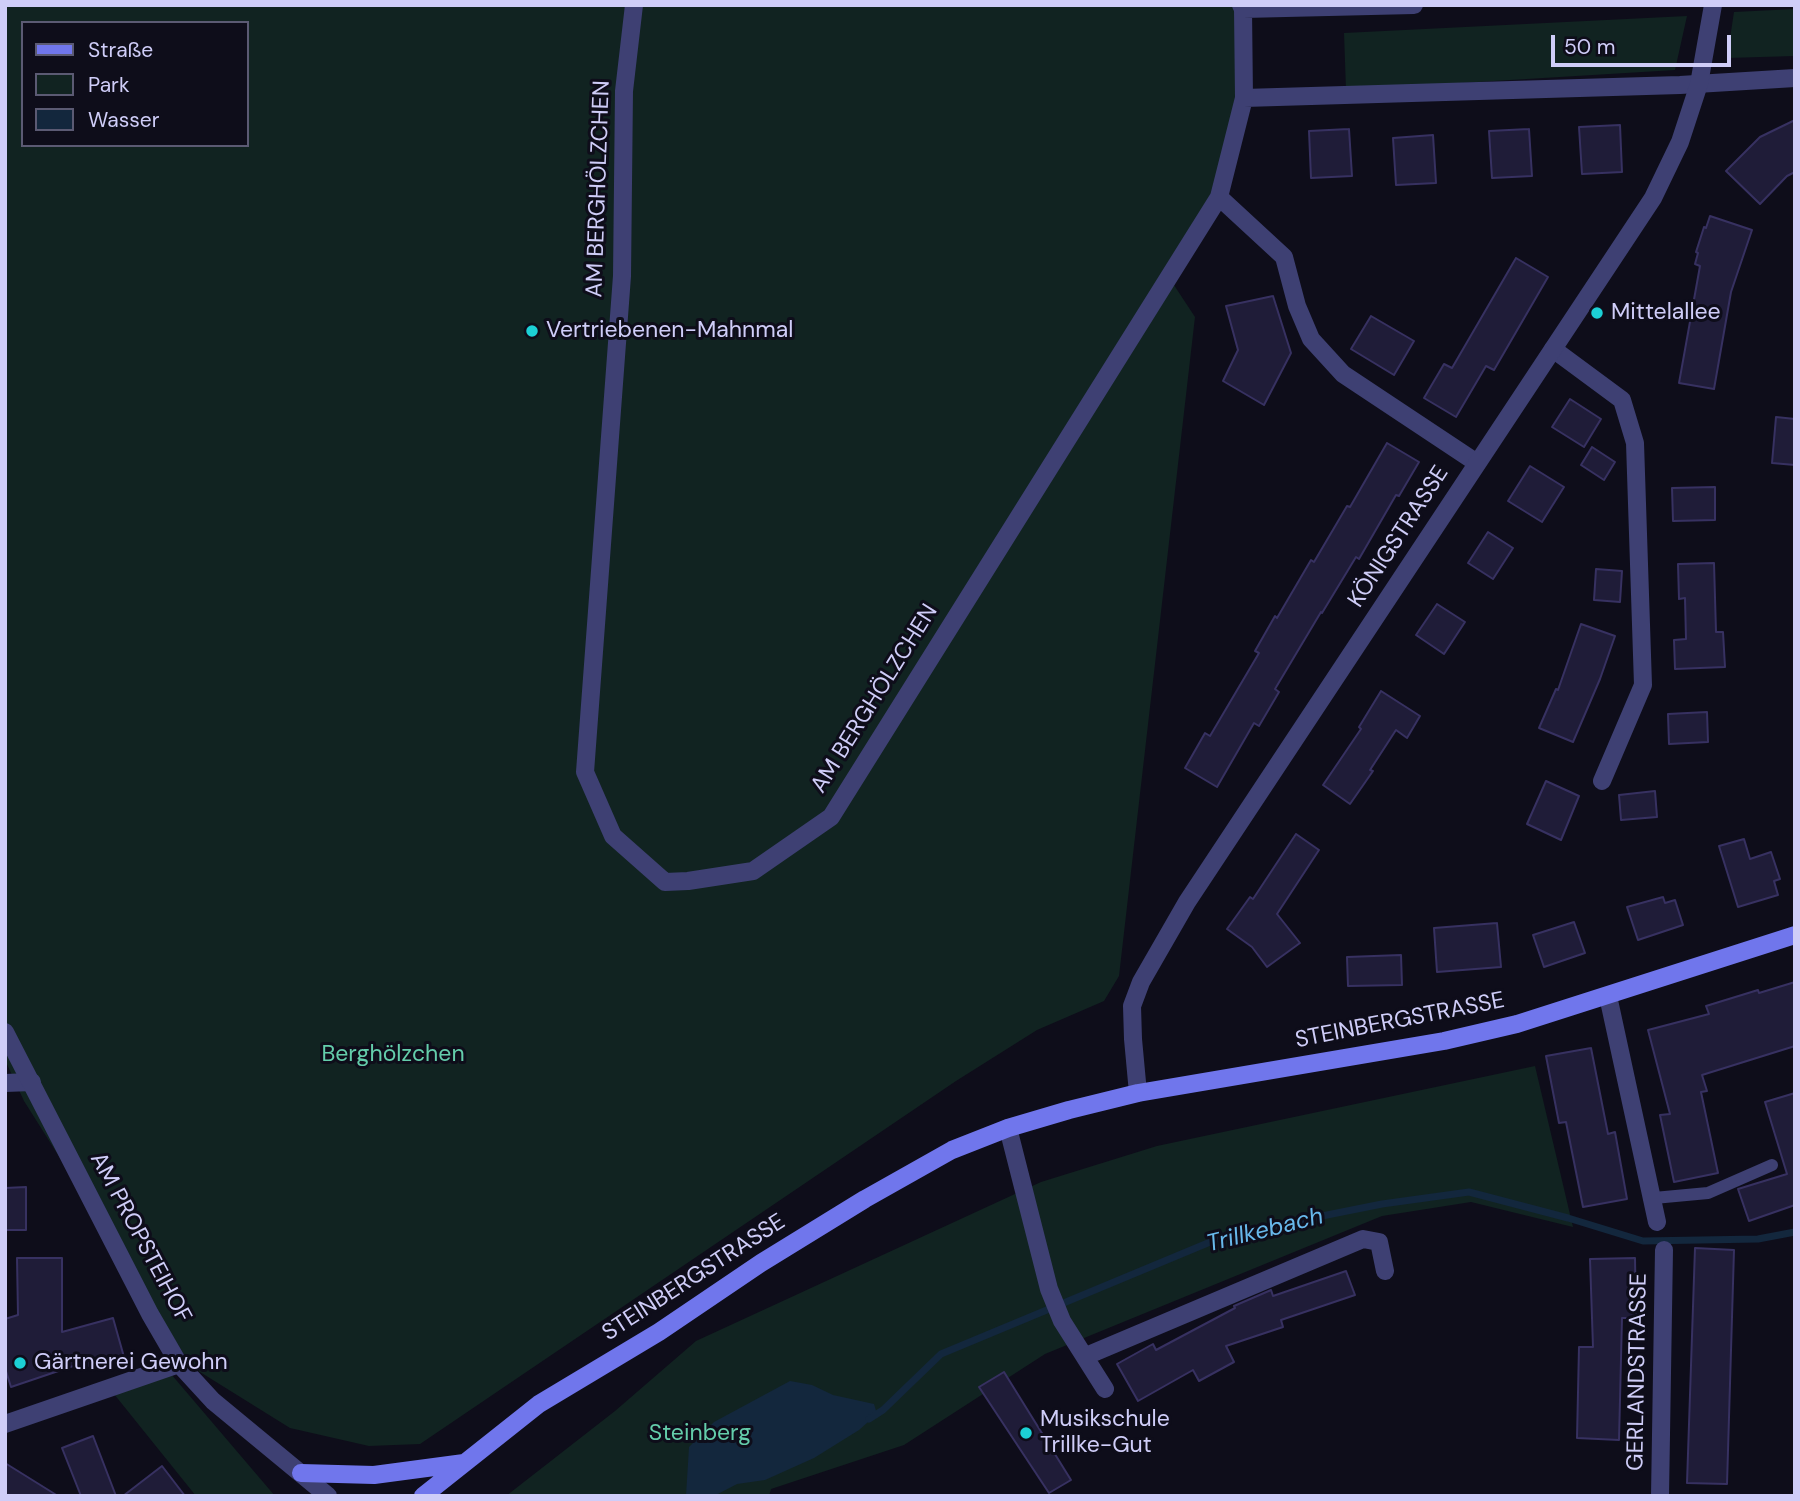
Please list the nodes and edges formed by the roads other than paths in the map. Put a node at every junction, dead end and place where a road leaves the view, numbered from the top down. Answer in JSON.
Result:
{"nodes":[{"id":1,"x":634,"y":5,"type":"edge"},
{"id":2,"x":1414,"y":5,"type":"edge"},
{"id":3,"x":1713,"y":5,"type":"edge"},
{"id":4,"x":1242,"y":7,"type":"edge"},
{"id":5,"x":1795,"y":78,"type":"edge"},
{"id":6,"x":1699,"y":84,"type":"junction"},
{"id":7,"x":1244,"y":98,"type":"junction"},
{"id":8,"x":1219,"y":197,"type":"junction"},
{"id":9,"x":1553,"y":349,"type":"junction"},
{"id":10,"x":1477,"y":463,"type":"junction"},
{"id":11,"x":1602,"y":781,"type":"dead end"},
{"id":12,"x":1795,"y":934,"type":"edge"},
{"id":13,"x":1608,"y":996,"type":"junction"},
{"id":14,"x":5,"y":1032,"type":"edge"},
{"id":15,"x":32,"y":1082,"type":"junction"},
{"id":16,"x":5,"y":1083,"type":"edge"},
{"id":17,"x":1138,"y":1093,"type":"junction"},
{"id":18,"x":1008,"y":1128,"type":"junction"},
{"id":19,"x":1772,"y":1165,"type":"dead end"},
{"id":20,"x":1654,"y":1198,"type":"junction"},
{"id":21,"x":1657,"y":1222,"type":"dead end"},
{"id":22,"x":1664,"y":1250,"type":"dead end"},
{"id":23,"x":1385,"y":1271,"type":"dead end"},
{"id":24,"x":1086,"y":1356,"type":"junction"},
{"id":25,"x":180,"y":1364,"type":"junction"},
{"id":26,"x":1105,"y":1389,"type":"dead end"},
{"id":27,"x":5,"y":1424,"type":"edge"},
{"id":28,"x":464,"y":1463,"type":"junction"},
{"id":29,"x":301,"y":1473,"type":"junction"},
{"id":30,"x":328,"y":1496,"type":"edge"},
{"id":31,"x":424,"y":1496,"type":"edge"},
{"id":32,"x":1660,"y":1496,"type":"edge"}],
"edges":[{"from":1,"to":8,"type":"street","name":"AM BERGHÖLZCHEN"},
{"from":2,"to":4,"type":"street"},
{"from":3,"to":6,"type":"street","name":"KÖNIGSTRASSE"},
{"from":4,"to":7,"type":"street","name":"AM BERGHÖLZCHEN"},
{"from":5,"to":6,"type":"street"},
{"from":6,"to":7,"type":"street"},
{"from":6,"to":9,"type":"street","name":"KÖNIGSTRASSE"},
{"from":7,"to":8,"type":"street","name":"AM BERGHÖLZCHEN"},
{"from":8,"to":10,"type":"street"},
{"from":9,"to":10,"type":"street","name":"KÖNIGSTRASSE"},
{"from":9,"to":11,"type":"street"},
{"from":10,"to":17,"type":"street","name":"KÖNIGSTRASSE"},
{"from":12,"to":13,"type":"main road","name":"STEINBERGSTRASSE"},
{"from":13,"to":17,"type":"main road","name":"STEINBERGSTRASSE"},
{"from":13,"to":20,"type":"street"},
{"from":14,"to":15,"type":"street","name":"AM PROPSTEIHOF"},
{"from":15,"to":16,"type":"street"},
{"from":15,"to":25,"type":"street","name":"AM PROPSTEIHOF"},
{"from":17,"to":18,"type":"main road","name":"STEINBERGSTRASSE"},
{"from":18,"to":24,"type":"street"},
{"from":18,"to":28,"type":"main road","name":"STEINBERGSTRASSE"},
{"from":19,"to":20,"type":"lane"},
{"from":20,"to":21,"type":"street"},
{"from":22,"to":32,"type":"street","name":"GERLANDSTRASSE"},
{"from":23,"to":24,"type":"street"},
{"from":24,"to":26,"type":"street"},
{"from":25,"to":27,"type":"street"},
{"from":25,"to":29,"type":"street","name":"AM PROPSTEIHOF"},
{"from":28,"to":29,"type":"main road"},
{"from":28,"to":31,"type":"main road","name":"STEINBERGSTRASSE"},
{"from":29,"to":30,"type":"street","name":"AM PROPSTEIHOF"}]}
